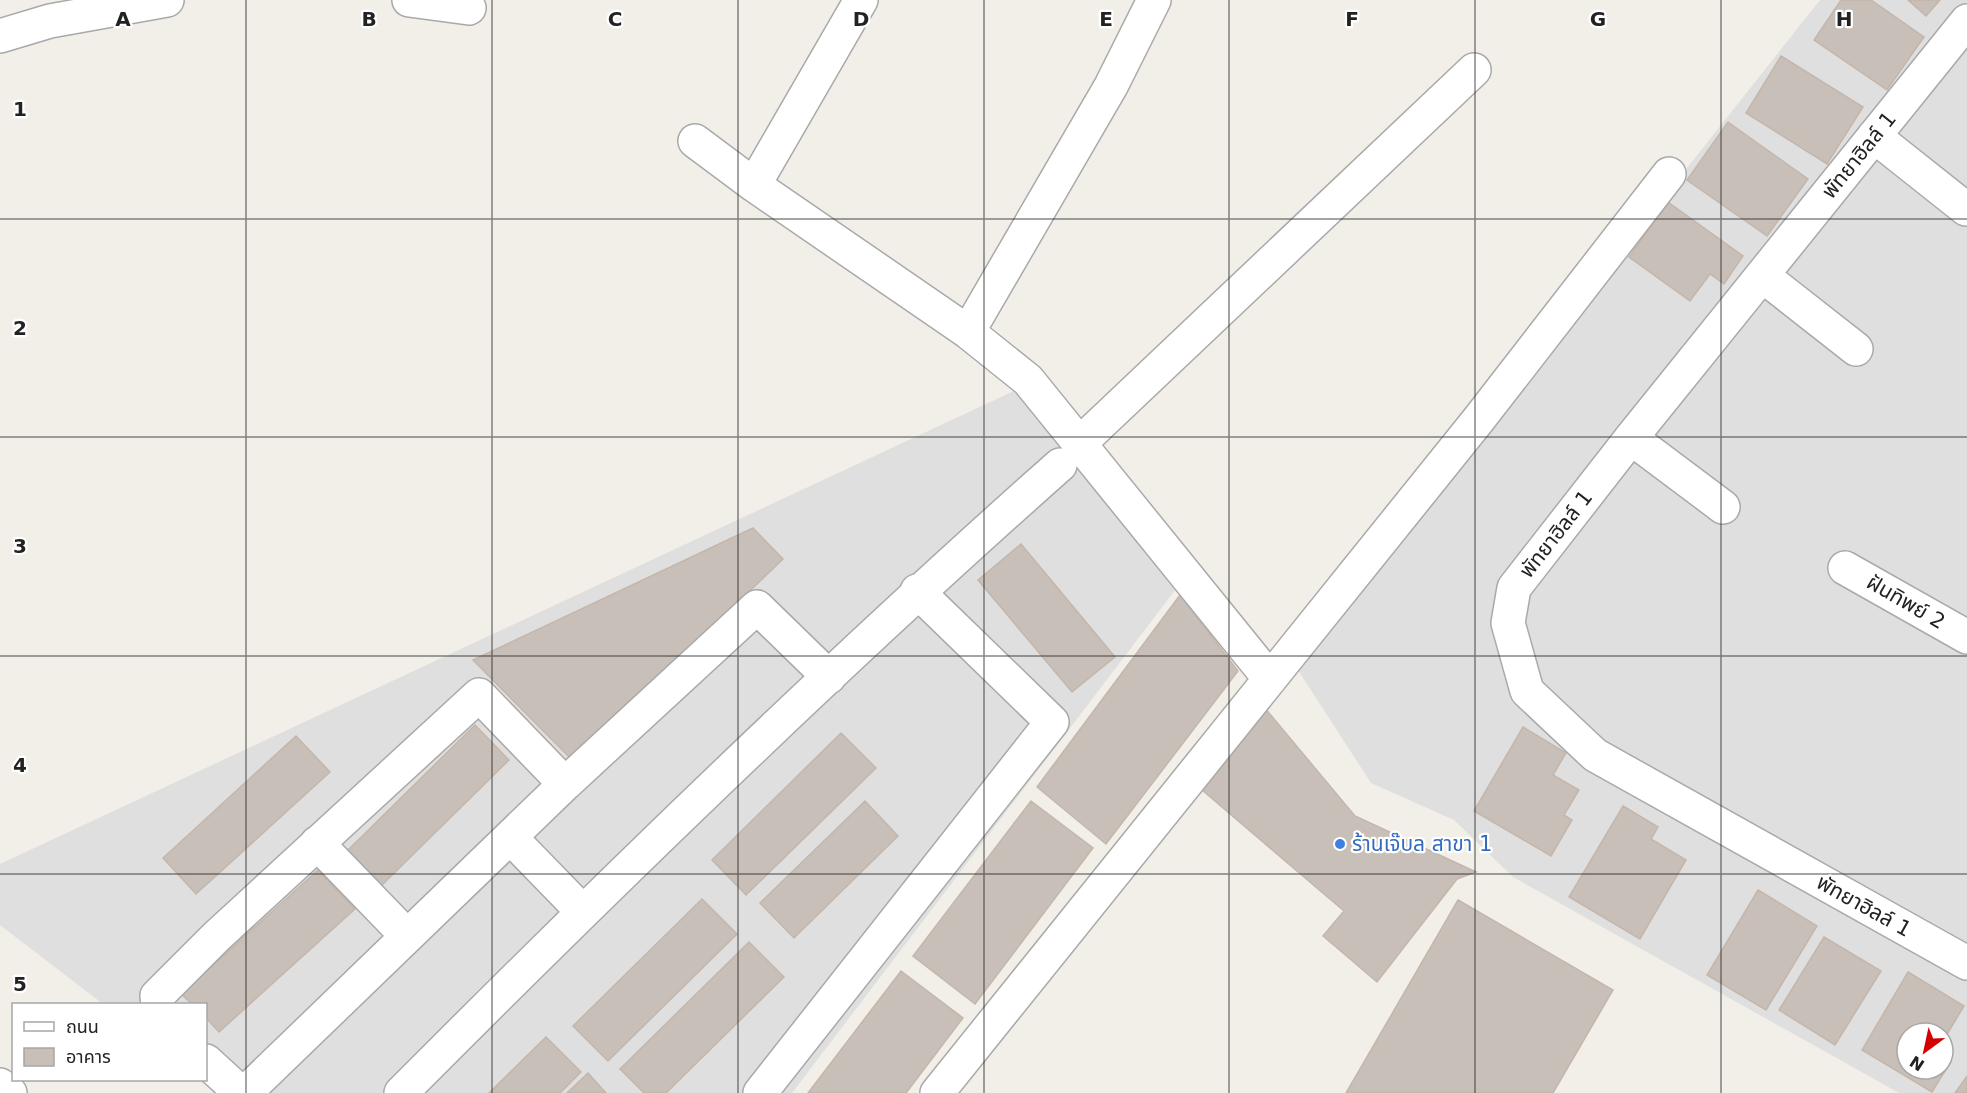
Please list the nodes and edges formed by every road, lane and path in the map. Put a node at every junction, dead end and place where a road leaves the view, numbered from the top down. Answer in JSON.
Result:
{"nodes":[{"id":1,"x":167,"y":0,"type":"edge"},
{"id":2,"x":409,"y":0,"type":"edge"},
{"id":3,"x":861,"y":0,"type":"edge"},
{"id":4,"x":1154,"y":0,"type":"edge"},
{"id":5,"x":470,"y":8,"type":"dead end"},
{"id":6,"x":1967,"y":21,"type":"edge"},
{"id":7,"x":0,"y":36,"type":"edge"},
{"id":8,"x":1474,"y":70,"type":"dead end"},
{"id":9,"x":1874,"y":136,"type":"junction"},
{"id":10,"x":695,"y":141,"type":"dead end"},
{"id":11,"x":1669,"y":174,"type":"dead end"},
{"id":12,"x":754,"y":184,"type":"junction"},
{"id":13,"x":1966,"y":209,"type":"edge"},
{"id":14,"x":1763,"y":276,"type":"junction"},
{"id":15,"x":968,"y":332,"type":"junction"},
{"id":16,"x":1856,"y":349,"type":"dead end"},
{"id":17,"x":1631,"y":438,"type":"junction"},
{"id":18,"x":1069,"y":454,"type":"junction"},
{"id":19,"x":1723,"y":507,"type":"dead end"},
{"id":20,"x":1845,"y":568,"type":"dead end"},
{"id":21,"x":917,"y":591,"type":"junction"},
{"id":22,"x":1967,"y":637,"type":"edge"},
{"id":23,"x":829,"y":677,"type":"junction"},
{"id":24,"x":1270,"y":679,"type":"junction"},
{"id":25,"x":565,"y":784,"type":"junction"},
{"id":26,"x":510,"y":837,"type":"junction"},
{"id":27,"x":317,"y":843,"type":"junction"},
{"id":28,"x":582,"y":911,"type":"junction"},
{"id":29,"x":407,"y":936,"type":"junction"},
{"id":30,"x":1967,"y":963,"type":"edge"},
{"id":31,"x":158,"y":1003,"type":"edge"},
{"id":32,"x":207,"y":1062,"type":"edge"},
{"id":33,"x":0,"y":1085,"type":"edge"},
{"id":34,"x":10,"y":1093,"type":"edge"},
{"id":35,"x":243,"y":1093,"type":"edge"},
{"id":36,"x":401,"y":1093,"type":"edge"},
{"id":37,"x":760,"y":1093,"type":"edge"},
{"id":38,"x":937,"y":1093,"type":"edge"}],
"edges":[{"from":1,"to":7,"type":"street"},
{"from":2,"to":5,"type":"street"},
{"from":3,"to":12,"type":"street"},
{"from":4,"to":15,"type":"street"},
{"from":6,"to":9,"type":"street","name":"พัทยาฮิลล์ 1"},
{"from":8,"to":18,"type":"street"},
{"from":9,"to":13,"type":"street"},
{"from":9,"to":14,"type":"street","name":"พัทยาฮิลล์ 1"},
{"from":10,"to":12,"type":"street"},
{"from":11,"to":24,"type":"street"},
{"from":12,"to":15,"type":"street"},
{"from":14,"to":16,"type":"street"},
{"from":14,"to":17,"type":"street","name":"พัทยาฮิลล์ 1"},
{"from":15,"to":18,"type":"street"},
{"from":17,"to":19,"type":"street"},
{"from":17,"to":30,"type":"street","name":"พัทยาฮิลล์ 1"},
{"from":18,"to":21,"type":"street"},
{"from":18,"to":24,"type":"street"},
{"from":20,"to":22,"type":"street","name":"ฝันทิพย์ 2"},
{"from":21,"to":23,"type":"street"},
{"from":21,"to":37,"type":"street"},
{"from":23,"to":25,"type":"street"},
{"from":23,"to":28,"type":"street"},
{"from":24,"to":38,"type":"street"},
{"from":25,"to":26,"type":"street"},
{"from":25,"to":27,"type":"street"},
{"from":26,"to":28,"type":"street"},
{"from":26,"to":29,"type":"street"},
{"from":27,"to":29,"type":"street"},
{"from":27,"to":31,"type":"street"},
{"from":28,"to":36,"type":"street"},
{"from":29,"to":35,"type":"street"},
{"from":32,"to":35,"type":"street"},
{"from":33,"to":34,"type":"street"}]}
